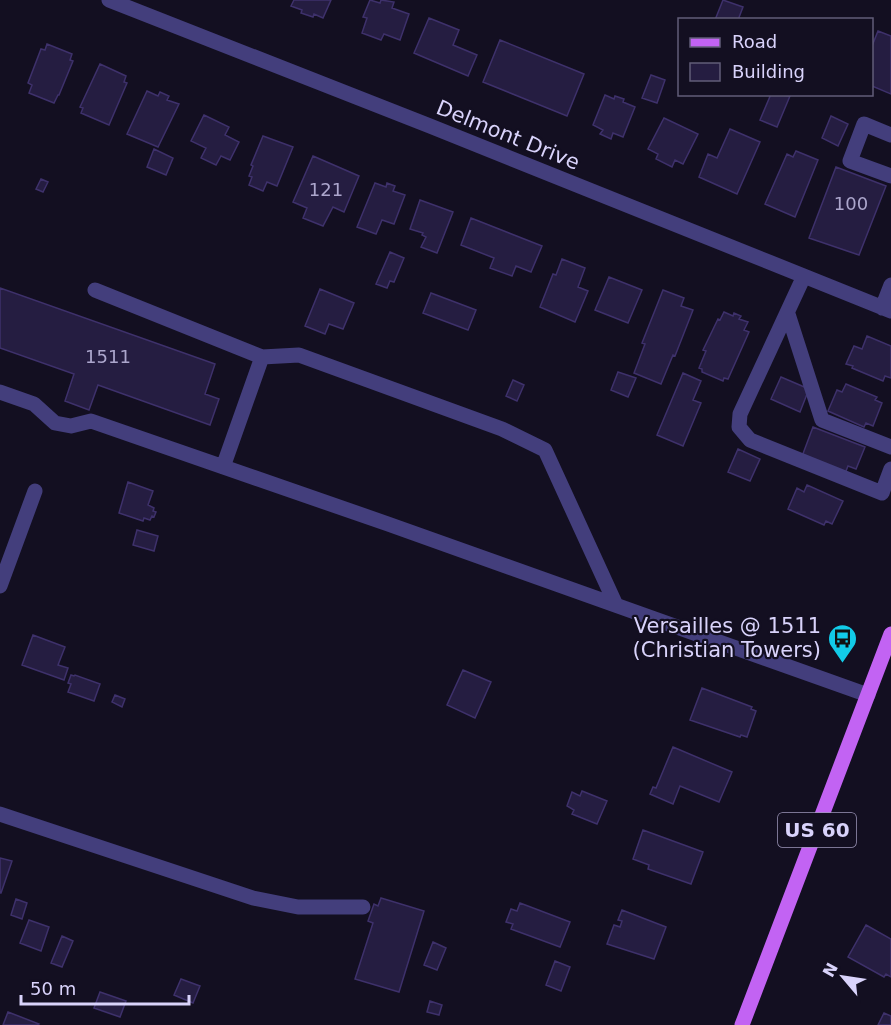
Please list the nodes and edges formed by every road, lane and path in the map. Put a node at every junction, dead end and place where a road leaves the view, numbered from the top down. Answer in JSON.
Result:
{"nodes":[{"id":1,"x":109,"y":0,"type":"edge"},
{"id":2,"x":891,"y":135,"type":"edge"},
{"id":3,"x":891,"y":176,"type":"edge"},
{"id":4,"x":804,"y":276,"type":"junction"},
{"id":5,"x":891,"y":285,"type":"edge"},
{"id":6,"x":95,"y":290,"type":"dead end"},
{"id":7,"x":887,"y":310,"type":"edge"},
{"id":8,"x":788,"y":314,"type":"junction"},
{"id":9,"x":262,"y":357,"type":"junction"},
{"id":10,"x":0,"y":392,"type":"edge"},
{"id":11,"x":891,"y":447,"type":"edge"},
{"id":12,"x":223,"y":467,"type":"junction"},
{"id":13,"x":891,"y":469,"type":"edge"},
{"id":14,"x":35,"y":491,"type":"dead end"},
{"id":15,"x":887,"y":494,"type":"edge"},
{"id":16,"x":0,"y":586,"type":"edge"},
{"id":17,"x":616,"y":605,"type":"junction"},
{"id":18,"x":891,"y":634,"type":"edge"},
{"id":19,"x":868,"y":694,"type":"junction"},
{"id":20,"x":0,"y":814,"type":"edge"},
{"id":21,"x":363,"y":907,"type":"dead end"},
{"id":22,"x":742,"y":1025,"type":"edge"}],
"edges":[{"from":1,"to":4,"type":"street","name":"Delmont Drive"},
{"from":2,"to":3,"type":"street"},
{"from":4,"to":7,"type":"street","name":"Delmont Drive"},
{"from":4,"to":8,"type":"street"},
{"from":5,"to":7,"type":"street"},
{"from":6,"to":9,"type":"street"},
{"from":8,"to":11,"type":"street"},
{"from":8,"to":15,"type":"street"},
{"from":9,"to":12,"type":"street"},
{"from":9,"to":17,"type":"street"},
{"from":10,"to":12,"type":"street"},
{"from":12,"to":17,"type":"street"},
{"from":13,"to":15,"type":"street"},
{"from":14,"to":16,"type":"street"},
{"from":17,"to":19,"type":"street"},
{"from":18,"to":19,"type":"main road","number":"US 60"},
{"from":19,"to":22,"type":"main road","number":"US 60"},
{"from":20,"to":21,"type":"street"}]}
